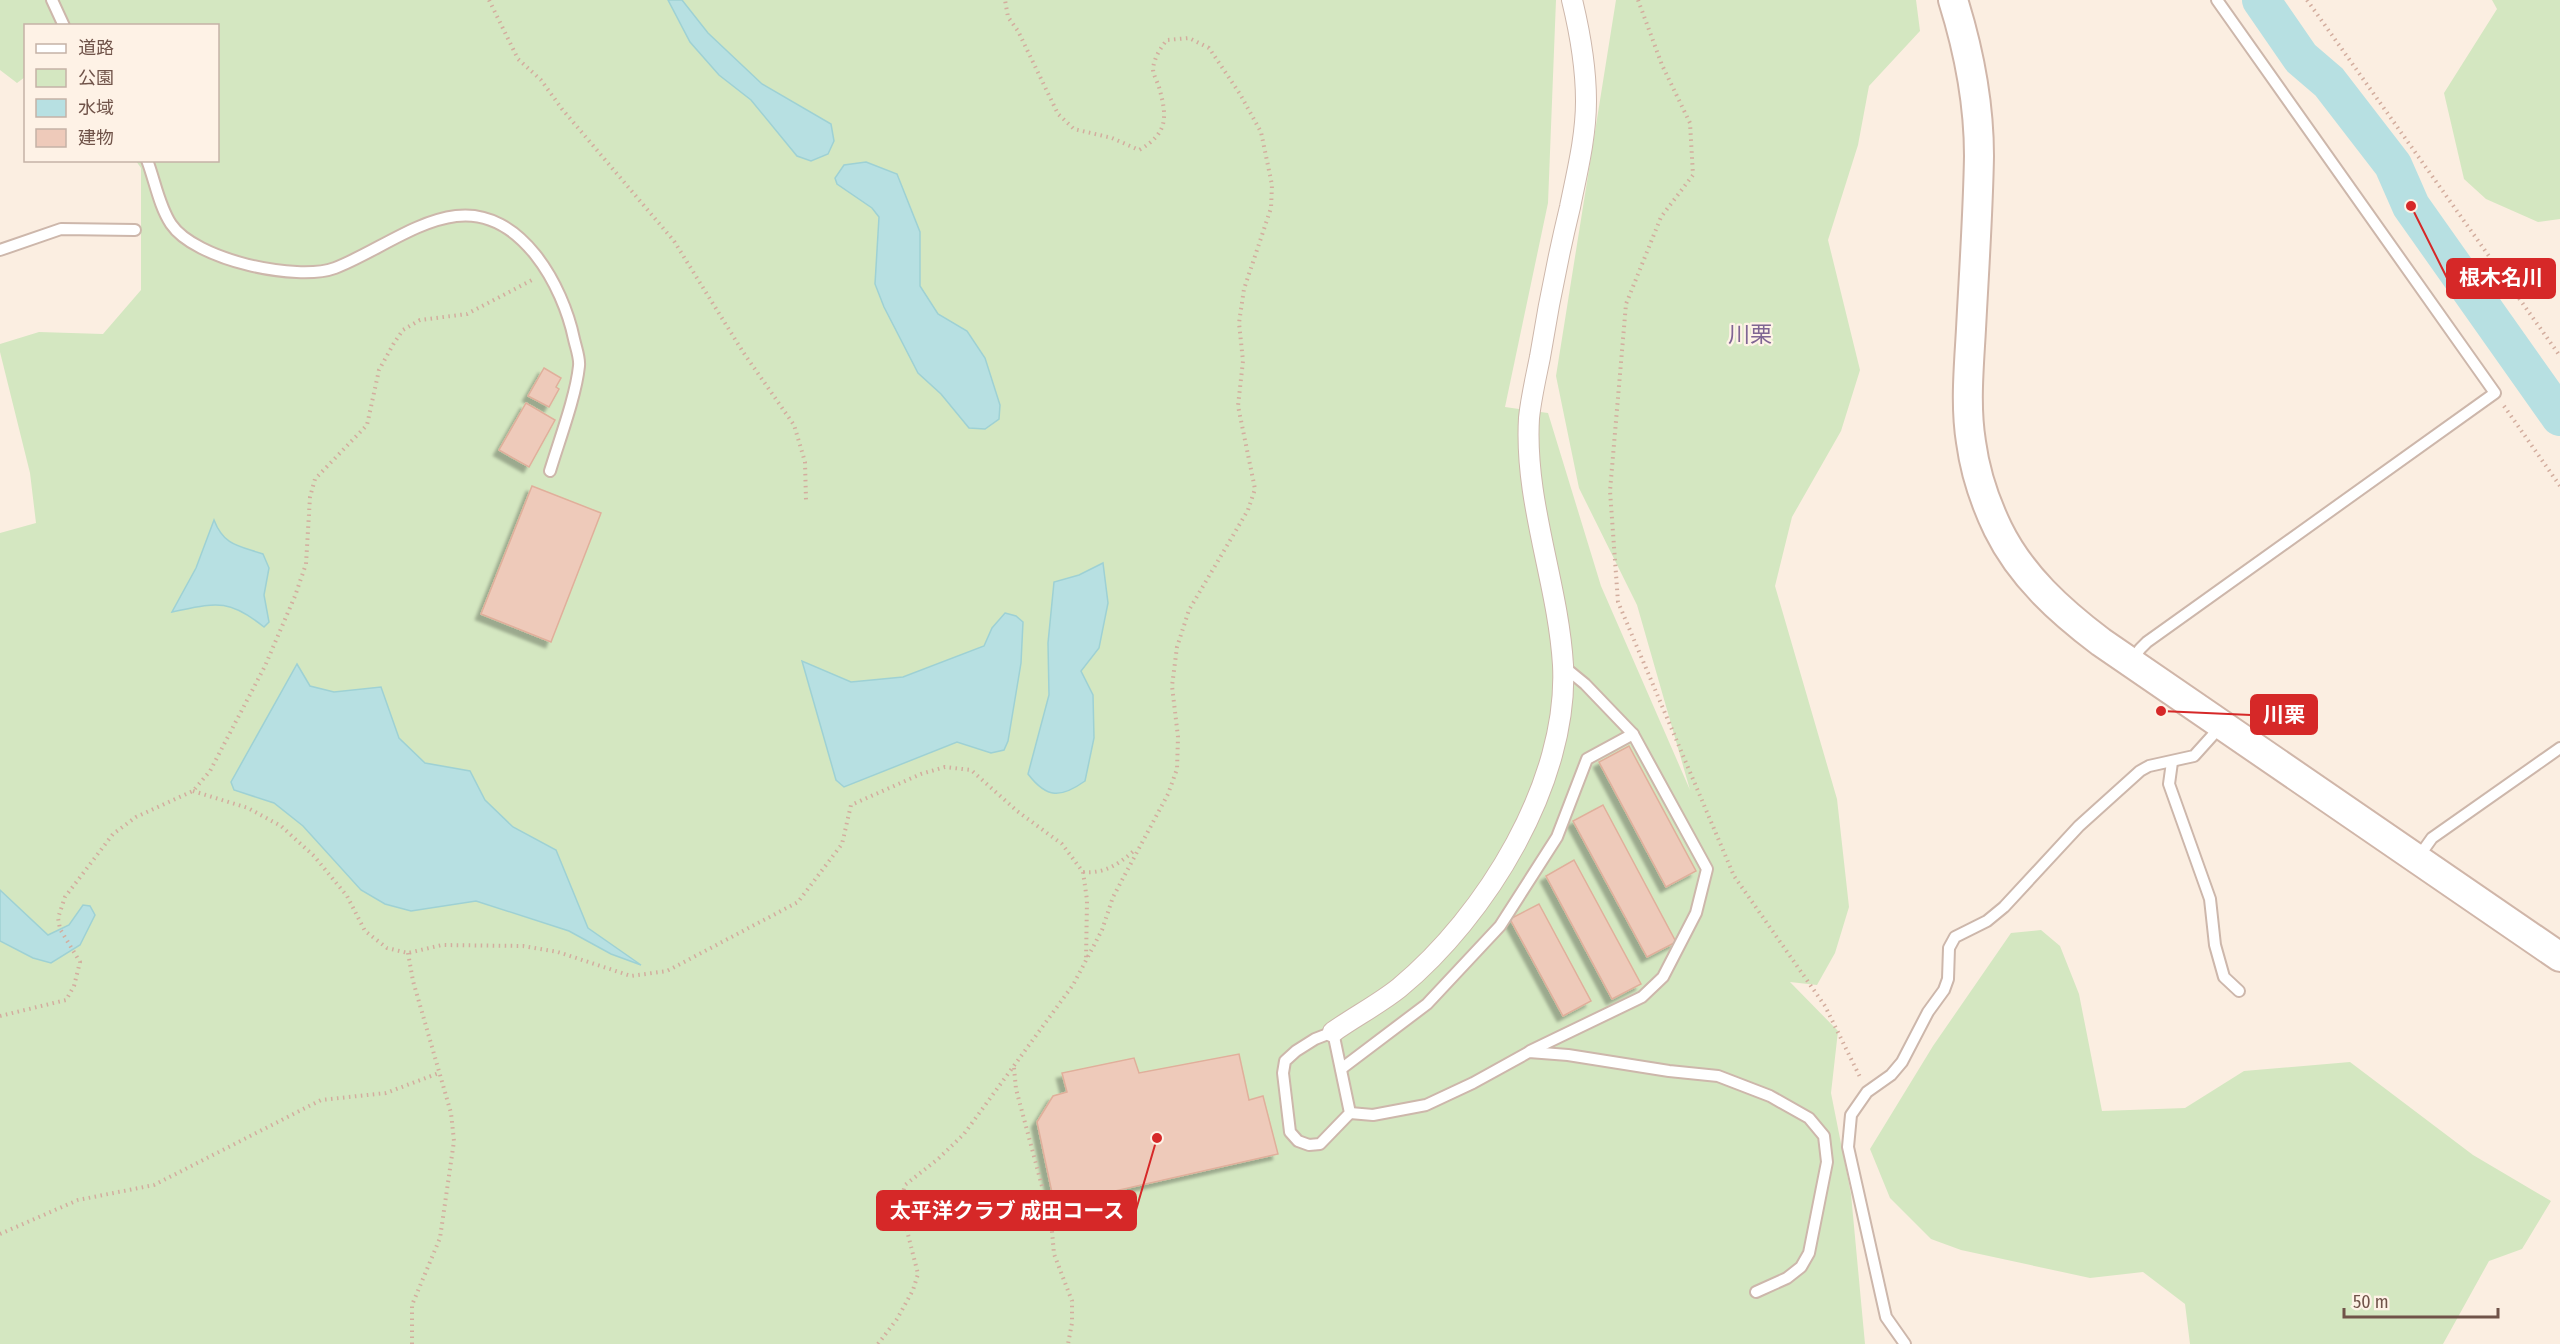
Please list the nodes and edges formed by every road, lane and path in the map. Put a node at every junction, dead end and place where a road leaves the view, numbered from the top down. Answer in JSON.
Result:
{"nodes":[{"id":1,"x":51,"y":0,"type":"edge"},
{"id":2,"x":489,"y":0,"type":"edge"},
{"id":3,"x":1005,"y":0,"type":"edge"},
{"id":4,"x":1572,"y":0,"type":"edge"},
{"id":5,"x":1638,"y":0,"type":"edge"},
{"id":6,"x":1953,"y":0,"type":"edge"},
{"id":7,"x":2217,"y":0,"type":"edge"},
{"id":8,"x":2307,"y":0,"type":"edge"},
{"id":9,"x":63,"y":24,"type":"edge"},
{"id":10,"x":148,"y":162,"type":"edge"},
{"id":11,"x":135,"y":230,"type":"dead end"},
{"id":12,"x":0,"y":250,"type":"edge"},
{"id":13,"x":546,"y":272,"type":"junction"},
{"id":14,"x":2560,"y":356,"type":"edge"},
{"id":15,"x":2495,"y":393,"type":"junction"},
{"id":16,"x":550,"y":471,"type":"dead end"},
{"id":17,"x":2560,"y":486,"type":"edge"},
{"id":18,"x":806,"y":500,"type":"dead end"},
{"id":19,"x":2131,"y":663,"type":"junction"},
{"id":20,"x":1563,"y":666,"type":"junction"},
{"id":21,"x":2221,"y":725,"type":"junction"},
{"id":22,"x":1633,"y":734,"type":"junction"},
{"id":23,"x":2560,"y":748,"type":"edge"},
{"id":24,"x":2172,"y":762,"type":"junction"},
{"id":25,"x":193,"y":791,"type":"junction"},
{"id":26,"x":1139,"y":847,"type":"junction"},
{"id":27,"x":2417,"y":859,"type":"junction"},
{"id":28,"x":1083,"y":872,"type":"junction"},
{"id":29,"x":408,"y":953,"type":"junction"},
{"id":30,"x":2560,"y":957,"type":"edge"},
{"id":31,"x":1086,"y":962,"type":"junction"},
{"id":32,"x":2239,"y":992,"type":"dead end"},
{"id":33,"x":0,"y":1016,"type":"edge"},
{"id":34,"x":1333,"y":1032,"type":"junction"},
{"id":35,"x":1529,"y":1052,"type":"junction"},
{"id":36,"x":1014,"y":1068,"type":"junction"},
{"id":37,"x":1341,"y":1069,"type":"junction"},
{"id":38,"x":439,"y":1073,"type":"junction"},
{"id":39,"x":1867,"y":1092,"type":"junction"},
{"id":40,"x":1350,"y":1113,"type":"junction"},
{"id":41,"x":0,"y":1234,"type":"edge"},
{"id":42,"x":1756,"y":1292,"type":"dead end"},
{"id":43,"x":412,"y":1344,"type":"edge"},
{"id":44,"x":878,"y":1344,"type":"edge"},
{"id":45,"x":1068,"y":1344,"type":"edge"},
{"id":46,"x":1905,"y":1344,"type":"edge"}],
"edges":[{"from":1,"to":9,"type":"lane"},
{"from":2,"to":18,"type":"path"},
{"from":3,"to":26,"type":"path"},
{"from":4,"to":20,"type":"street"},
{"from":5,"to":39,"type":"path"},
{"from":6,"to":19,"type":"street"},
{"from":7,"to":15,"type":"lane"},
{"from":8,"to":14,"type":"path"},
{"from":10,"to":13,"type":"lane"},
{"from":11,"to":12,"type":"lane"},
{"from":13,"to":16,"type":"lane"},
{"from":13,"to":25,"type":"path"},
{"from":15,"to":17,"type":"path"},
{"from":15,"to":19,"type":"lane"},
{"from":19,"to":21,"type":"street"},
{"from":20,"to":22,"type":"lane"},
{"from":20,"to":34,"type":"street"},
{"from":21,"to":24,"type":"lane"},
{"from":21,"to":27,"type":"street"},
{"from":22,"to":35,"type":"lane"},
{"from":22,"to":37,"type":"lane"},
{"from":23,"to":27,"type":"lane"},
{"from":24,"to":32,"type":"lane"},
{"from":24,"to":39,"type":"lane"},
{"from":25,"to":29,"type":"path"},
{"from":25,"to":33,"type":"path"},
{"from":26,"to":28,"type":"path"},
{"from":26,"to":31,"type":"path"},
{"from":27,"to":30,"type":"street"},
{"from":28,"to":29,"type":"path"},
{"from":28,"to":31,"type":"path"},
{"from":29,"to":38,"type":"path"},
{"from":31,"to":36,"type":"path"},
{"from":34,"to":37,"type":"lane"},
{"from":34,"to":40,"type":"lane"},
{"from":35,"to":40,"type":"lane"},
{"from":35,"to":42,"type":"lane"},
{"from":36,"to":44,"type":"path"},
{"from":36,"to":45,"type":"path"},
{"from":37,"to":40,"type":"lane"},
{"from":38,"to":41,"type":"path"},
{"from":38,"to":43,"type":"path"},
{"from":39,"to":46,"type":"lane"}]}
